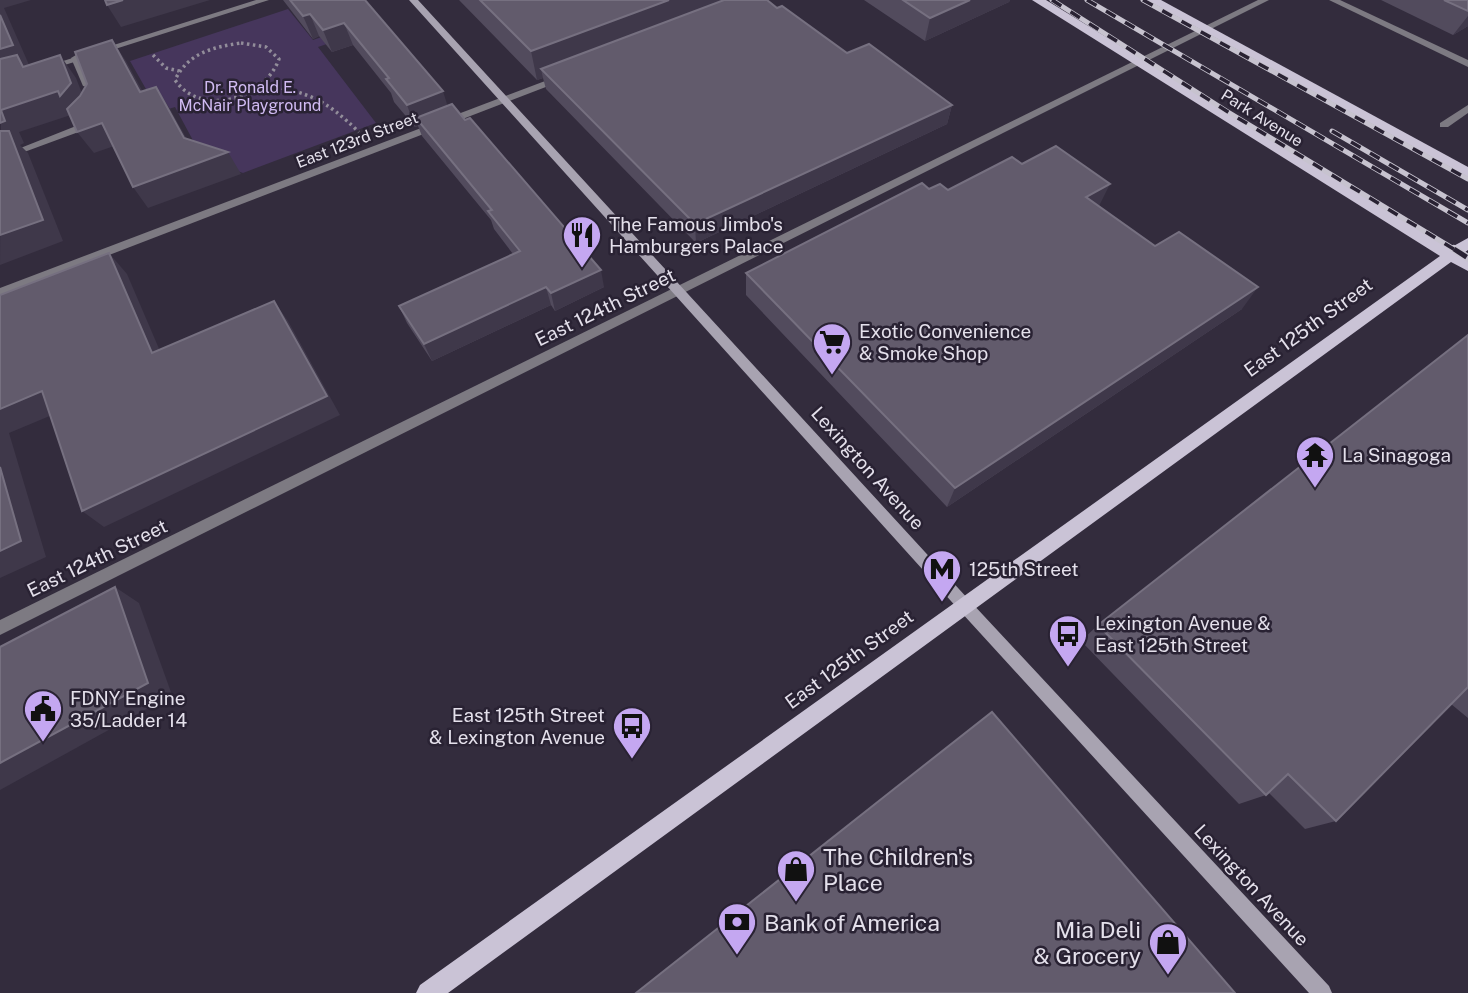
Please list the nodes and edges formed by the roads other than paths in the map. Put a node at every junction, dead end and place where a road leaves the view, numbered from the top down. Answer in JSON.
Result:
{"nodes":[{"id":1,"x":265,"y":0,"type":"edge"},
{"id":2,"x":413,"y":0,"type":"edge"},
{"id":3,"x":1038,"y":0,"type":"edge"},
{"id":4,"x":1153,"y":0,"type":"edge"},
{"id":5,"x":1265,"y":0,"type":"edge"},
{"id":6,"x":1333,"y":0,"type":"edge"},
{"id":7,"x":1206,"y":29,"type":"junction"},
{"id":8,"x":76,"y":58,"type":"junction"},
{"id":9,"x":1139,"y":63,"type":"junction"},
{"id":10,"x":1468,"y":64,"type":"edge"},
{"id":11,"x":38,"y":70,"type":"edge"},
{"id":12,"x":574,"y":73,"type":"edge"},
{"id":13,"x":504,"y":100,"type":"junction"},
{"id":14,"x":1468,"y":108,"type":"edge"},
{"id":15,"x":1444,"y":125,"type":"dead end"},
{"id":16,"x":23,"y":149,"type":"dead end"},
{"id":17,"x":1468,"y":173,"type":"edge"},
{"id":18,"x":1468,"y":243,"type":"edge"},
{"id":19,"x":1450,"y":256,"type":"junction"},
{"id":20,"x":1468,"y":266,"type":"edge"},
{"id":21,"x":680,"y":291,"type":"junction"},
{"id":22,"x":0,"y":293,"type":"edge"},
{"id":23,"x":965,"y":606,"type":"junction"},
{"id":24,"x":0,"y":628,"type":"edge"},
{"id":25,"x":428,"y":993,"type":"edge"},
{"id":26,"x":1322,"y":993,"type":"edge"}],
"edges":[{"from":1,"to":8,"type":"street"},
{"from":2,"to":13,"type":"main road","name":"Lexington Avenue"},
{"from":3,"to":9,"type":"main road","name":"Park Avenue"},
{"from":4,"to":7,"type":"main road"},
{"from":5,"to":7,"type":"street","name":"East 124th Street"},
{"from":6,"to":10,"type":"street"},
{"from":7,"to":9,"type":"street","name":"East 124th Street"},
{"from":7,"to":17,"type":"main road"},
{"from":8,"to":11,"type":"street"},
{"from":8,"to":16,"type":"street"},
{"from":9,"to":19,"type":"main road","name":"Park Avenue"},
{"from":9,"to":21,"type":"street","name":"East 124th Street"},
{"from":12,"to":13,"type":"street","name":"East 123rd Street"},
{"from":13,"to":21,"type":"main road","name":"Lexington Avenue"},
{"from":13,"to":22,"type":"street","name":"East 123rd Street"},
{"from":14,"to":15,"type":"street"},
{"from":18,"to":19,"type":"main road","name":"East 125th Street"},
{"from":19,"to":20,"type":"main road","name":"Park Avenue"},
{"from":19,"to":23,"type":"main road","name":"East 125th Street"},
{"from":21,"to":23,"type":"main road","name":"Lexington Avenue"},
{"from":21,"to":24,"type":"street","name":"East 124th Street"},
{"from":23,"to":25,"type":"main road","name":"East 125th Street"},
{"from":23,"to":26,"type":"main road","name":"Lexington Avenue"}]}
